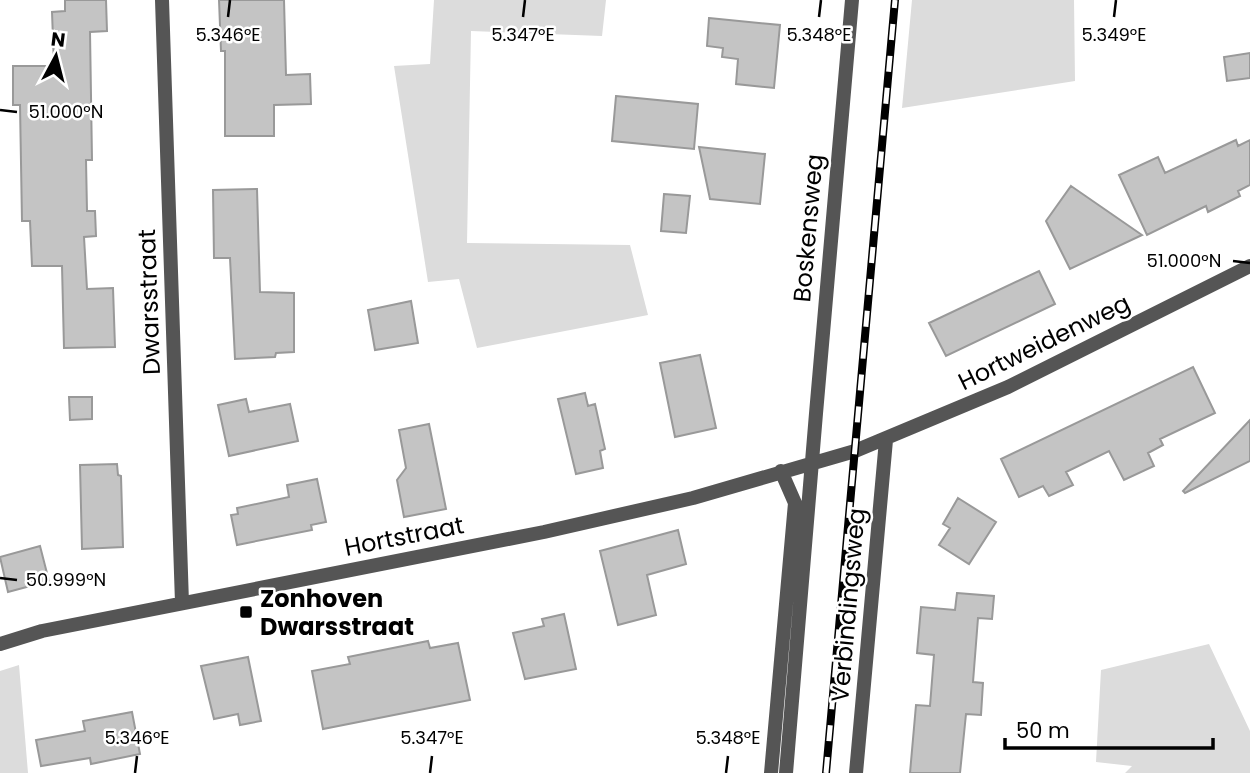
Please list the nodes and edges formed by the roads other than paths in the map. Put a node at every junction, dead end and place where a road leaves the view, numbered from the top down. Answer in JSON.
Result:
{"nodes":[{"id":1,"x":162,"y":0,"type":"edge"},
{"id":2,"x":852,"y":0,"type":"edge"},
{"id":3,"x":1250,"y":266,"type":"edge"},
{"id":4,"x":886,"y":440,"type":"junction"},
{"id":5,"x":855,"y":450,"type":"joint"},
{"id":6,"x":813,"y":461,"type":"junction"},
{"id":7,"x":781,"y":471,"type":"junction"},
{"id":8,"x":182,"y":603,"type":"junction"},
{"id":9,"x":0,"y":644,"type":"edge"},
{"id":10,"x":771,"y":773,"type":"edge"},
{"id":11,"x":786,"y":773,"type":"edge"},
{"id":12,"x":856,"y":773,"type":"edge"}],
"edges":[{"from":1,"to":8,"type":"street","name":"Dwarsstraat"},
{"from":2,"to":6,"type":"street","name":"Boskensweg"},
{"from":3,"to":4,"type":"street","name":"Hortweidenweg"},
{"from":4,"to":5,"type":"street","name":"Hortweidenweg"},
{"from":4,"to":12,"type":"street","name":"Verbindingsweg"},
{"from":5,"to":6,"type":"street","name":"Hortstraat"},
{"from":6,"to":7,"type":"street","name":"Hortstraat"},
{"from":6,"to":11,"type":"street"},
{"from":7,"to":8,"type":"street","name":"Hortstraat"},
{"from":7,"to":10,"type":"street"},
{"from":8,"to":9,"type":"street","name":"Hortstraat"}]}
